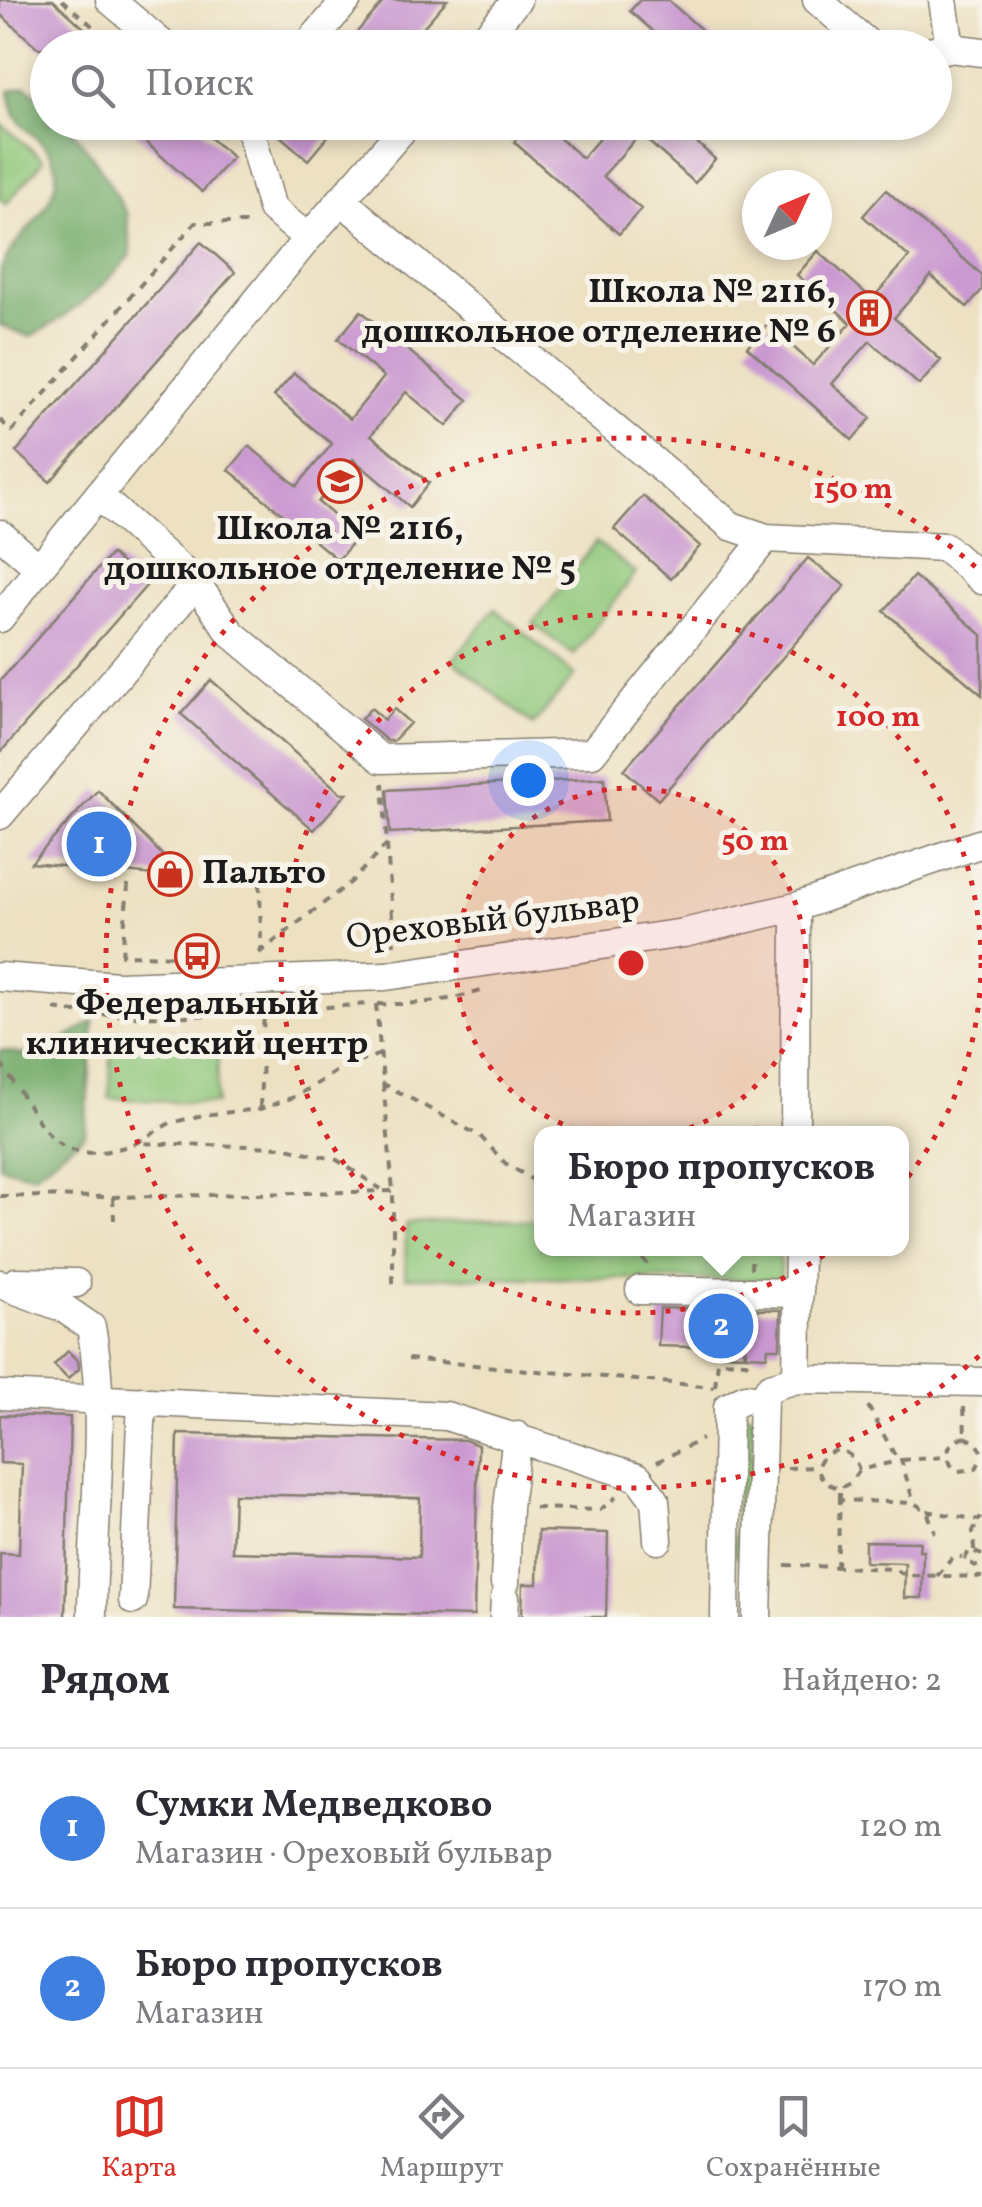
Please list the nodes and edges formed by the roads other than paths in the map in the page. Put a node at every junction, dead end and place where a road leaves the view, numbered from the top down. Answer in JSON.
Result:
{"nodes":[{"id":1,"x":110,"y":0,"type":"edge"},
{"id":2,"x":347,"y":0,"type":"edge"},
{"id":3,"x":518,"y":0,"type":"edge"},
{"id":4,"x":818,"y":0,"type":"edge"},
{"id":5,"x":943,"y":0,"type":"edge"},
{"id":6,"x":146,"y":30,"type":"edge"},
{"id":7,"x":321,"y":30,"type":"edge"},
{"id":8,"x":492,"y":30,"type":"edge"},
{"id":9,"x":852,"y":30,"type":"edge"},
{"id":10,"x":942,"y":30,"type":"edge"},
{"id":11,"x":952,"y":50,"type":"edge"},
{"id":12,"x":982,"y":52,"type":"edge"},
{"id":13,"x":253,"y":140,"type":"edge"},
{"id":14,"x":393,"y":140,"type":"edge"},
{"id":15,"x":341,"y":200,"type":"junction"},
{"id":16,"x":298,"y":230,"type":"junction"},
{"id":17,"x":99,"y":496,"type":"junction"},
{"id":18,"x":0,"y":534,"type":"edge"},
{"id":19,"x":766,"y":538,"type":"junction"},
{"id":20,"x":39,"y":568,"type":"junction"},
{"id":21,"x":982,"y":580,"type":"edge"},
{"id":22,"x":196,"y":583,"type":"junction"},
{"id":23,"x":0,"y":618,"type":"edge"},
{"id":24,"x":0,"y":815,"type":"edge"},
{"id":25,"x":982,"y":843,"type":"edge"},
{"id":26,"x":796,"y":907,"type":"junction"},
{"id":27,"x":0,"y":977,"type":"edge"},
{"id":28,"x":796,"y":1126,"type":"edge"},
{"id":29,"x":799,"y":1256,"type":"edge"},
{"id":30,"x":0,"y":1282,"type":"edge"},
{"id":31,"x":76,"y":1282,"type":"dead end"},
{"id":32,"x":640,"y":1290,"type":"dead end"},
{"id":33,"x":800,"y":1293,"type":"junction"},
{"id":34,"x":797,"y":1379,"type":"junction"},
{"id":35,"x":972,"y":1390,"type":"edge"},
{"id":36,"x":0,"y":1395,"type":"edge"},
{"id":37,"x":98,"y":1399,"type":"junction"},
{"id":38,"x":763,"y":1400,"type":"junction"},
{"id":39,"x":142,"y":1401,"type":"junction"},
{"id":40,"x":517,"y":1436,"type":"junction"},
{"id":41,"x":658,"y":1540,"type":"dead end"},
{"id":42,"x":92,"y":1588,"type":"junction"},
{"id":43,"x":505,"y":1599,"type":"edge"},
{"id":44,"x":136,"y":1609,"type":"edge"},
{"id":45,"x":92,"y":1617,"type":"edge"},
{"id":46,"x":725,"y":1617,"type":"edge"},
{"id":47,"x":756,"y":1617,"type":"edge"}],
"edges":[{"from":1,"to":6,"type":"street"},
{"from":2,"to":7,"type":"street"},
{"from":3,"to":8,"type":"street"},
{"from":4,"to":9,"type":"street"},
{"from":5,"to":10,"type":"street"},
{"from":11,"to":12,"type":"street"},
{"from":13,"to":16,"type":"street"},
{"from":14,"to":15,"type":"street"},
{"from":15,"to":16,"type":"street"},
{"from":15,"to":19,"type":"street"},
{"from":16,"to":17,"type":"street"},
{"from":17,"to":20,"type":"street"},
{"from":17,"to":22,"type":"street"},
{"from":18,"to":20,"type":"street"},
{"from":19,"to":21,"type":"street"},
{"from":19,"to":22,"type":"street"},
{"from":20,"to":23,"type":"street"},
{"from":22,"to":24,"type":"street"},
{"from":25,"to":26,"type":"street","name":"Ореховый бульвар"},
{"from":26,"to":27,"type":"street","name":"Ореховый бульвар"},
{"from":26,"to":28,"type":"street"},
{"from":29,"to":33,"type":"street"},
{"from":30,"to":31,"type":"street"},
{"from":30,"to":37,"type":"street"},
{"from":32,"to":33,"type":"street"},
{"from":33,"to":34,"type":"street"},
{"from":34,"to":35,"type":"street"},
{"from":34,"to":38,"type":"street"},
{"from":36,"to":37,"type":"street"},
{"from":37,"to":39,"type":"street"},
{"from":37,"to":42,"type":"street"},
{"from":38,"to":46,"type":"street"},
{"from":38,"to":47,"type":"street"},
{"from":39,"to":40,"type":"street"},
{"from":39,"to":44,"type":"street"},
{"from":40,"to":41,"type":"street"},
{"from":40,"to":43,"type":"street"},
{"from":42,"to":44,"type":"street"},
{"from":42,"to":45,"type":"street"}]}
